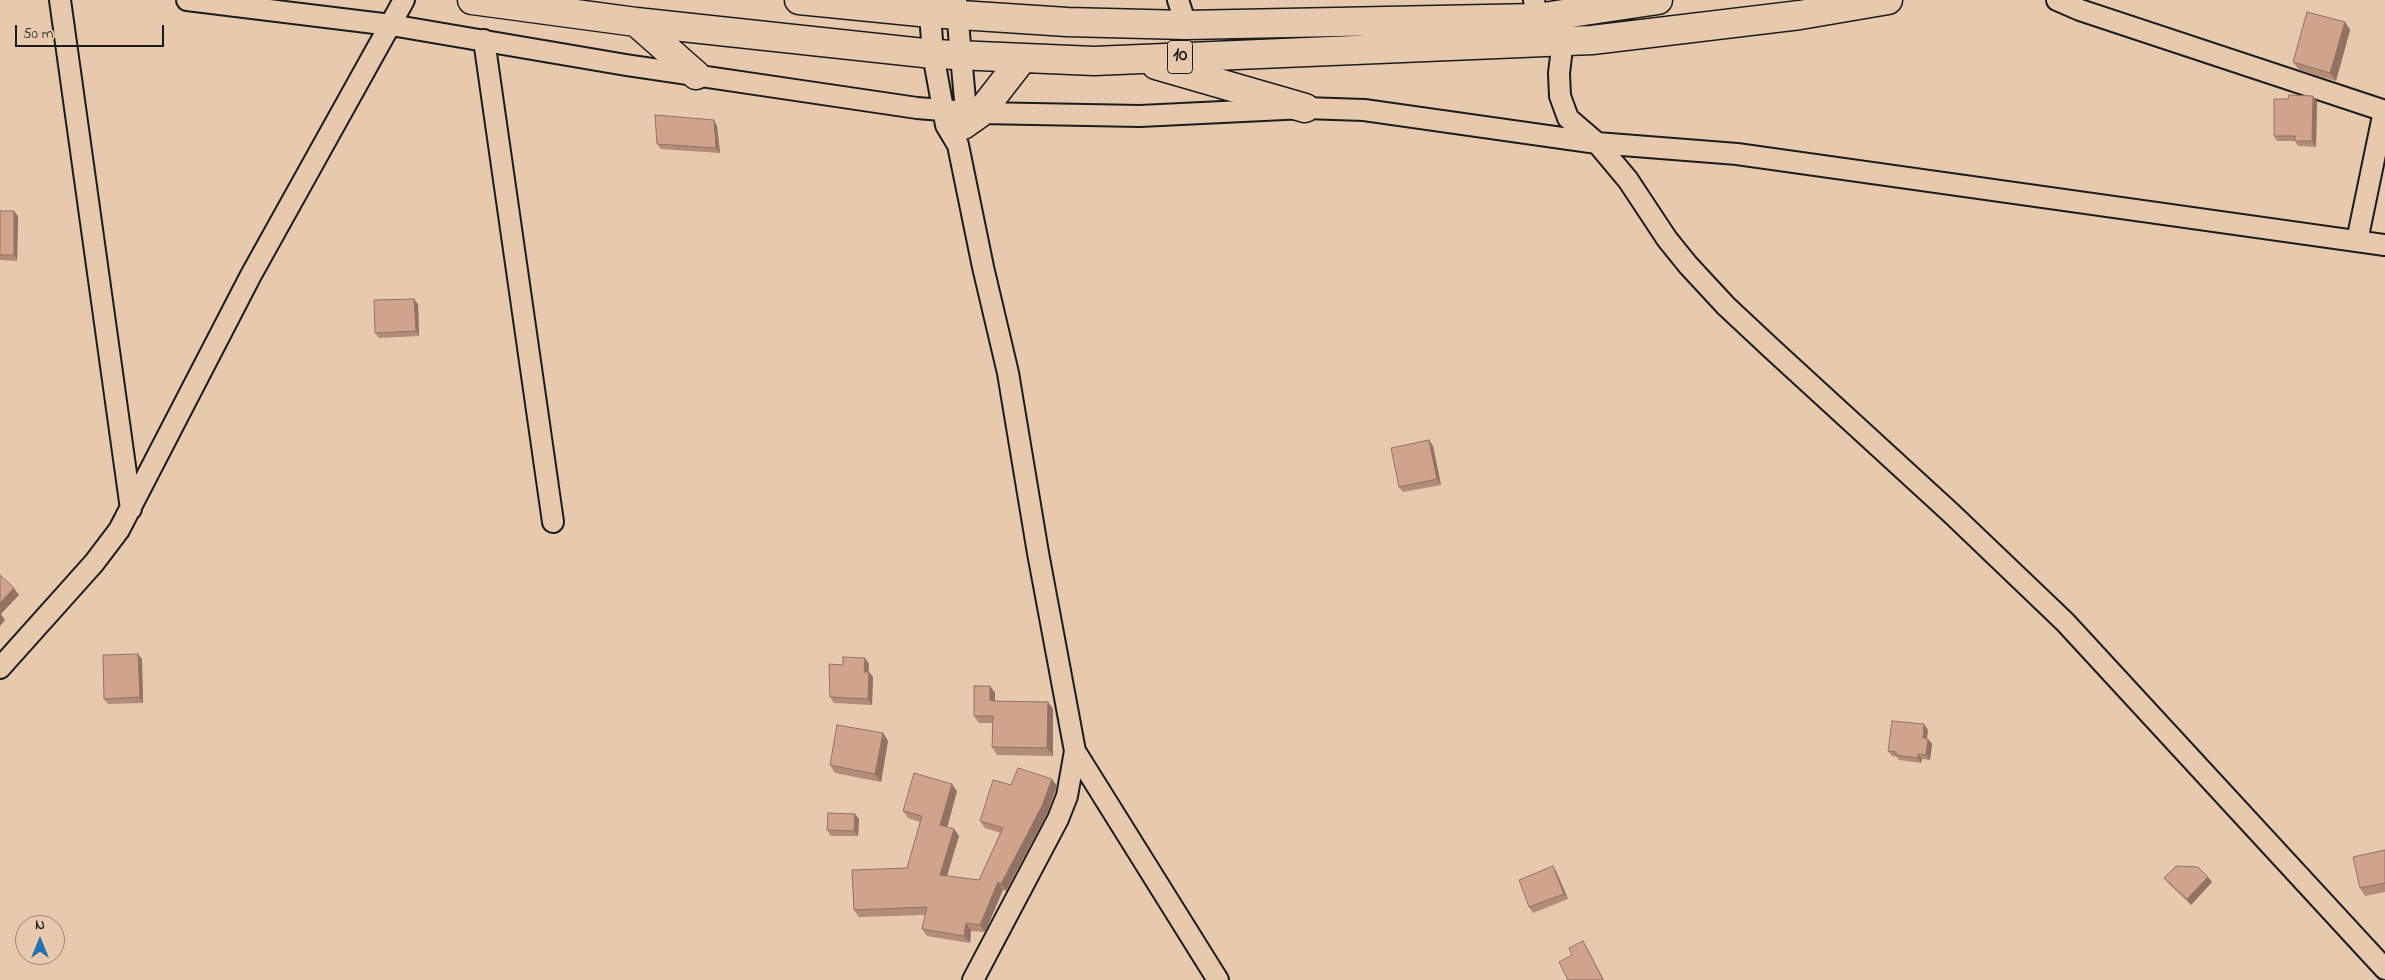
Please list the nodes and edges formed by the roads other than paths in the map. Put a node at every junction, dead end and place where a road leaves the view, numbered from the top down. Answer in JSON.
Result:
{"nodes":[{"id":1,"x":60,"y":0,"type":"edge"},
{"id":2,"x":186,"y":0,"type":"edge"},
{"id":3,"x":404,"y":0,"type":"edge"},
{"id":4,"x":472,"y":0,"type":"edge"},
{"id":5,"x":799,"y":0,"type":"edge"},
{"id":6,"x":990,"y":0,"type":"edge"},
{"id":7,"x":1658,"y":0,"type":"edge"},
{"id":8,"x":1888,"y":0,"type":"edge"},
{"id":9,"x":2057,"y":0,"type":"edge"},
{"id":10,"x":881,"y":4,"type":"edge"},
{"id":11,"x":930,"y":7,"type":"edge"},
{"id":12,"x":956,"y":8,"type":"edge"},
{"id":13,"x":1536,"y":9,"type":"edge"},
{"id":14,"x":1182,"y":12,"type":"edge"},
{"id":15,"x":1013,"y":18,"type":"junction"},
{"id":16,"x":636,"y":22,"type":"junction"},
{"id":17,"x":391,"y":25,"type":"junction"},
{"id":18,"x":484,"y":40,"type":"junction"},
{"id":19,"x":1563,"y":40,"type":"junction"},
{"id":20,"x":933,"y":54,"type":"junction"},
{"id":21,"x":962,"y":56,"type":"junction"},
{"id":22,"x":1022,"y":59,"type":"junction"},
{"id":23,"x":1132,"y":59,"type":"junction"},
{"id":24,"x":696,"y":75,"type":"junction"},
{"id":25,"x":1305,"y":108,"type":"junction"},
{"id":26,"x":2385,"y":111,"type":"edge"},
{"id":27,"x":962,"y":121,"type":"junction"},
{"id":28,"x":1597,"y":143,"type":"junction"},
{"id":29,"x":2357,"y":241,"type":"junction"},
{"id":30,"x":2385,"y":245,"type":"edge"},
{"id":31,"x":131,"y":509,"type":"junction"},
{"id":32,"x":553,"y":522,"type":"dead end"},
{"id":33,"x":0,"y":668,"type":"edge"},
{"id":34,"x":1075,"y":751,"type":"junction"},
{"id":35,"x":2385,"y":969,"type":"edge"},
{"id":36,"x":972,"y":980,"type":"edge"},
{"id":37,"x":1218,"y":980,"type":"edge"}],
"edges":[{"from":1,"to":31,"type":"street"},
{"from":2,"to":17,"type":"street"},
{"from":3,"to":17,"type":"street"},
{"from":4,"to":16,"type":"highway","number":"10"},
{"from":5,"to":10,"type":"highway","number":"10"},
{"from":6,"to":15,"type":"highway"},
{"from":7,"to":13,"type":"highway","number":"10"},
{"from":8,"to":19,"type":"highway","number":"10"},
{"from":9,"to":26,"type":"street"},
{"from":10,"to":11,"type":"highway","number":"10"},
{"from":11,"to":12,"type":"highway","number":"10"},
{"from":11,"to":20,"type":"street"},
{"from":12,"to":15,"type":"highway","number":"10"},
{"from":12,"to":21,"type":"street"},
{"from":13,"to":14,"type":"highway","number":"10"},
{"from":14,"to":15,"type":"highway","number":"10"},
{"from":16,"to":20,"type":"highway","number":"10"},
{"from":16,"to":24,"type":"highway"},
{"from":17,"to":18,"type":"street"},
{"from":17,"to":31,"type":"street"},
{"from":18,"to":24,"type":"street"},
{"from":18,"to":32,"type":"street"},
{"from":19,"to":23,"type":"highway","number":"10"},
{"from":19,"to":28,"type":"street"},
{"from":20,"to":21,"type":"highway","number":"10"},
{"from":20,"to":27,"type":"street"},
{"from":21,"to":22,"type":"highway","number":"10"},
{"from":21,"to":27,"type":"street"},
{"from":22,"to":23,"type":"highway","number":"10"},
{"from":22,"to":27,"type":"highway"},
{"from":23,"to":25,"type":"highway"},
{"from":24,"to":27,"type":"street"},
{"from":25,"to":27,"type":"street"},
{"from":25,"to":28,"type":"street"},
{"from":26,"to":29,"type":"street"},
{"from":27,"to":34,"type":"street"},
{"from":28,"to":29,"type":"street"},
{"from":28,"to":35,"type":"street"},
{"from":29,"to":30,"type":"street"},
{"from":31,"to":33,"type":"street"},
{"from":34,"to":36,"type":"street"},
{"from":34,"to":37,"type":"street"}]}
